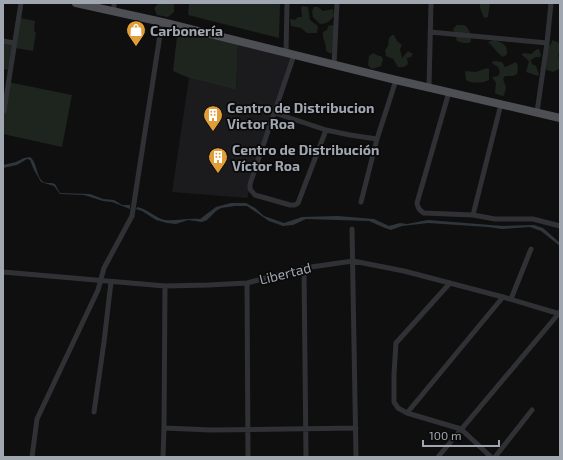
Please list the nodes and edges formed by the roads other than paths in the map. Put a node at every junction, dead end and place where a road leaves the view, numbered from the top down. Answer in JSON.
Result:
{"nodes":[{"id":1,"x":21,"y":3,"type":"edge"},
{"id":2,"x":76,"y":3,"type":"edge"},
{"id":3,"x":287,"y":3,"type":"edge"},
{"id":4,"x":337,"y":3,"type":"edge"},
{"id":5,"x":431,"y":3,"type":"edge"},
{"id":6,"x":551,"y":3,"type":"edge"},
{"id":7,"x":114,"y":7,"type":"edge"},
{"id":8,"x":162,"y":22,"type":"junction"},
{"id":9,"x":430,"y":32,"type":"junction"},
{"id":10,"x":3,"y":41,"type":"edge"},
{"id":11,"x":14,"y":43,"type":"junction"},
{"id":12,"x":547,"y":43,"type":"junction"},
{"id":13,"x":290,"y":54,"type":"junction"},
{"id":14,"x":334,"y":65,"type":"junction"},
{"id":15,"x":396,"y":80,"type":"junction"},
{"id":16,"x":429,"y":88,"type":"junction"},
{"id":17,"x":450,"y":92,"type":"junction"},
{"id":18,"x":501,"y":104,"type":"junction"},
{"id":19,"x":4,"y":110,"type":"dead end"},
{"id":20,"x":537,"y":112,"type":"junction"},
{"id":21,"x":275,"y":113,"type":"junction"},
{"id":22,"x":560,"y":118,"type":"edge"},
{"id":23,"x":326,"y":130,"type":"junction"},
{"id":24,"x":377,"y":139,"type":"junction"},
{"id":25,"x":361,"y":202,"type":"dead end"},
{"id":26,"x":473,"y":215,"type":"junction"},
{"id":27,"x":560,"y":226,"type":"edge"},
{"id":28,"x":352,"y":229,"type":"dead end"},
{"id":29,"x":531,"y":249,"type":"dead end"},
{"id":30,"x":353,"y":261,"type":"junction"},
{"id":31,"x":304,"y":268,"type":"junction"},
{"id":32,"x":3,"y":272,"type":"edge"},
{"id":33,"x":100,"y":281,"type":"junction"},
{"id":34,"x":111,"y":282,"type":"junction"},
{"id":35,"x":247,"y":283,"type":"junction"},
{"id":36,"x":450,"y":283,"type":"junction"},
{"id":37,"x":165,"y":286,"type":"junction"},
{"id":38,"x":503,"y":297,"type":"junction"},
{"id":39,"x":510,"y":299,"type":"junction"},
{"id":40,"x":560,"y":313,"type":"edge"},
{"id":41,"x":532,"y":410,"type":"dead end"},
{"id":42,"x":94,"y":412,"type":"dead end"},
{"id":43,"x":407,"y":413,"type":"junction"},
{"id":44,"x":164,"y":428,"type":"junction"},
{"id":45,"x":356,"y":428,"type":"junction"},
{"id":46,"x":306,"y":429,"type":"junction"},
{"id":47,"x":461,"y":429,"type":"junction"},
{"id":48,"x":248,"y":430,"type":"junction"},
{"id":49,"x":32,"y":457,"type":"edge"},
{"id":50,"x":163,"y":457,"type":"edge"},
{"id":51,"x":248,"y":457,"type":"edge"},
{"id":52,"x":306,"y":457,"type":"edge"},
{"id":53,"x":356,"y":457,"type":"edge"},
{"id":54,"x":438,"y":457,"type":"edge"},
{"id":55,"x":491,"y":457,"type":"edge"},
{"id":56,"x":495,"y":457,"type":"edge"}],
"edges":[{"from":1,"to":11,"type":"street"},
{"from":2,"to":7,"type":"main road"},
{"from":3,"to":13,"type":"street"},
{"from":4,"to":14,"type":"street"},
{"from":5,"to":9,"type":"street"},
{"from":6,"to":12,"type":"street"},
{"from":7,"to":8,"type":"main road"},
{"from":8,"to":13,"type":"main road"},
{"from":8,"to":33,"type":"street"},
{"from":9,"to":12,"type":"street"},
{"from":9,"to":16,"type":"street"},
{"from":10,"to":11,"type":"street"},
{"from":11,"to":19,"type":"street"},
{"from":12,"to":20,"type":"street"},
{"from":13,"to":14,"type":"main road"},
{"from":13,"to":21,"type":"street"},
{"from":14,"to":15,"type":"main road"},
{"from":15,"to":16,"type":"main road"},
{"from":15,"to":24,"type":"street"},
{"from":16,"to":17,"type":"main road"},
{"from":17,"to":18,"type":"main road"},
{"from":17,"to":26,"type":"street"},
{"from":18,"to":20,"type":"main road"},
{"from":18,"to":26,"type":"street"},
{"from":20,"to":22,"type":"main road"},
{"from":21,"to":23,"type":"street"},
{"from":21,"to":23,"type":"street"},
{"from":23,"to":24,"type":"street"},
{"from":24,"to":25,"type":"street"},
{"from":26,"to":27,"type":"street"},
{"from":28,"to":30,"type":"street"},
{"from":29,"to":39,"type":"street"},
{"from":30,"to":31,"type":"street","name":"Libertad"},
{"from":30,"to":36,"type":"street","name":"Libertad"},
{"from":30,"to":45,"type":"street"},
{"from":31,"to":35,"type":"street","name":"Libertad"},
{"from":31,"to":46,"type":"street"},
{"from":32,"to":33,"type":"street","name":"Libertad"},
{"from":33,"to":34,"type":"street","name":"Libertad"},
{"from":33,"to":49,"type":"street"},
{"from":34,"to":37,"type":"street","name":"Libertad"},
{"from":34,"to":42,"type":"street"},
{"from":35,"to":37,"type":"street","name":"Libertad"},
{"from":35,"to":48,"type":"street"},
{"from":36,"to":38,"type":"street","name":"Libertad"},
{"from":36,"to":43,"type":"street"},
{"from":37,"to":44,"type":"street"},
{"from":38,"to":39,"type":"street","name":"Libertad"},
{"from":38,"to":43,"type":"street"},
{"from":39,"to":40,"type":"street","name":"Libertad"},
{"from":40,"to":47,"type":"street"},
{"from":41,"to":56,"type":"street"},
{"from":43,"to":47,"type":"street"},
{"from":44,"to":48,"type":"street"},
{"from":44,"to":50,"type":"street"},
{"from":45,"to":46,"type":"street"},
{"from":45,"to":53,"type":"street"},
{"from":46,"to":48,"type":"street"},
{"from":46,"to":52,"type":"street"},
{"from":47,"to":54,"type":"street"},
{"from":47,"to":55,"type":"street"},
{"from":48,"to":51,"type":"street"}]}
